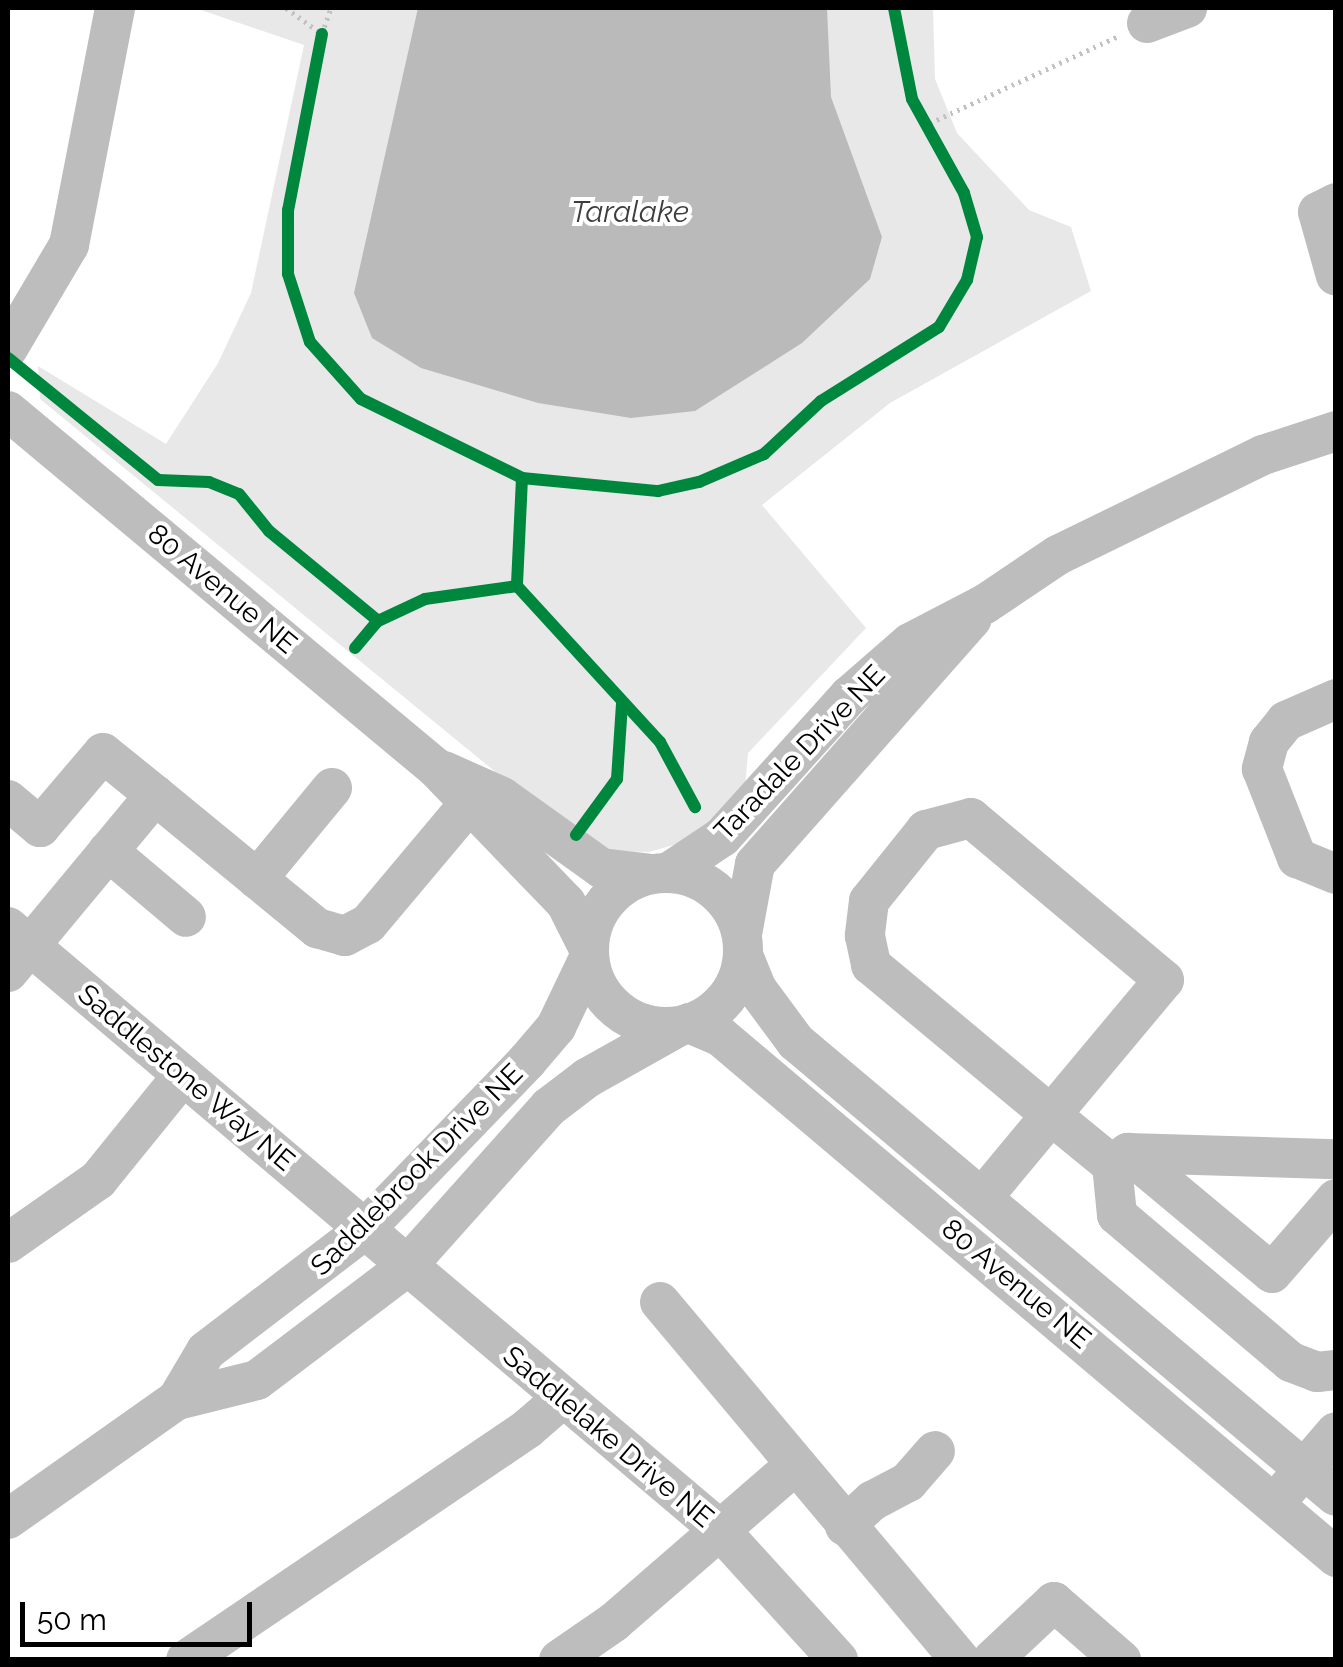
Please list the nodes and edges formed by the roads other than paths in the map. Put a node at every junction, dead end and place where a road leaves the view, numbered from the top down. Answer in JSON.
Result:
{"nodes":[{"id":1,"x":116,"y":8,"type":"edge"},
{"id":2,"x":1188,"y":8,"type":"edge"},
{"id":3,"x":1147,"y":23,"type":"road end"},
{"id":4,"x":1336,"y":203,"type":"edge"},
{"id":5,"x":1336,"y":276,"type":"edge"},
{"id":6,"x":8,"y":348,"type":"edge"},
{"id":7,"x":8,"y":411,"type":"edge"},
{"id":8,"x":1336,"y":431,"type":"edge"},
{"id":9,"x":984,"y":604,"type":"junction"},
{"id":10,"x":1336,"y":699,"type":"edge"},
{"id":11,"x":436,"y":768,"type":"junction"},
{"id":12,"x":332,"y":788,"type":"dead end"},
{"id":13,"x":154,"y":795,"type":"junction"},
{"id":14,"x":8,"y":800,"type":"edge"},
{"id":15,"x":467,"y":806,"type":"junction"},
{"id":16,"x":108,"y":851,"type":"junction"},
{"id":17,"x":660,"y":874,"type":"junction"},
{"id":18,"x":1336,"y":874,"type":"edge"},
{"id":19,"x":258,"y":879,"type":"junction"},
{"id":20,"x":186,"y":917,"type":"dead end"},
{"id":21,"x":742,"y":944,"type":"junction"},
{"id":22,"x":15,"y":948,"type":"edge"},
{"id":23,"x":588,"y":952,"type":"junction"},
{"id":24,"x":683,"y":1025,"type":"junction"},
{"id":25,"x":183,"y":1075,"type":"junction"},
{"id":26,"x":1051,"y":1116,"type":"junction"},
{"id":27,"x":1336,"y":1158,"type":"edge"},
{"id":28,"x":1120,"y":1159,"type":"junction"},
{"id":29,"x":982,"y":1198,"type":"junction"},
{"id":30,"x":1336,"y":1198,"type":"edge"},
{"id":31,"x":364,"y":1230,"type":"junction"},
{"id":32,"x":8,"y":1243,"type":"edge"},
{"id":33,"x":404,"y":1268,"type":"junction"},
{"id":34,"x":660,"y":1302,"type":"dead end"},
{"id":35,"x":1336,"y":1370,"type":"edge"},
{"id":36,"x":563,"y":1398,"type":"junction"},
{"id":37,"x":177,"y":1400,"type":"junction"},
{"id":38,"x":1336,"y":1432,"type":"edge"},
{"id":39,"x":935,"y":1451,"type":"dead end"},
{"id":40,"x":794,"y":1467,"type":"junction"},
{"id":41,"x":1303,"y":1468,"type":"junction"},
{"id":42,"x":1336,"y":1496,"type":"edge"},
{"id":43,"x":1275,"y":1503,"type":"junction"},
{"id":44,"x":8,"y":1519,"type":"edge"},
{"id":45,"x":845,"y":1526,"type":"junction"},
{"id":46,"x":719,"y":1530,"type":"junction"},
{"id":47,"x":1336,"y":1556,"type":"edge"},
{"id":48,"x":186,"y":1660,"type":"edge"},
{"id":49,"x":559,"y":1660,"type":"edge"},
{"id":50,"x":838,"y":1660,"type":"edge"},
{"id":51,"x":960,"y":1660,"type":"edge"},
{"id":52,"x":992,"y":1660,"type":"edge"},
{"id":53,"x":1121,"y":1660,"type":"edge"}],
"edges":[{"from":1,"to":6,"type":"street"},
{"from":2,"to":3,"type":"street"},
{"from":4,"to":5,"type":"street"},
{"from":7,"to":11,"type":"street","name":"80 Avenue NE"},
{"from":8,"to":9,"type":"street","name":"Taradale Drive NE"},
{"from":9,"to":17,"type":"street","name":"Taradale Drive NE"},
{"from":9,"to":21,"type":"street","name":"Taradale Drive NE"},
{"from":10,"to":18,"type":"street"},
{"from":11,"to":15,"type":"street","name":"80 Avenue NE"},
{"from":11,"to":17,"type":"street","name":"80 Avenue NE"},
{"from":12,"to":19,"type":"street"},
{"from":13,"to":14,"type":"street"},
{"from":13,"to":16,"type":"street"},
{"from":13,"to":19,"type":"street"},
{"from":15,"to":19,"type":"street"},
{"from":15,"to":23,"type":"street","name":"80 Avenue NE"},
{"from":16,"to":20,"type":"street"},
{"from":16,"to":22,"type":"street"},
{"from":17,"to":21,"type":"street"},
{"from":17,"to":23,"type":"street"},
{"from":21,"to":24,"type":"street"},
{"from":21,"to":29,"type":"street","name":"80 Avenue NE"},
{"from":22,"to":25,"type":"street","name":"Saddlestone Way NE"},
{"from":23,"to":24,"type":"street"},
{"from":23,"to":31,"type":"street","name":"Saddlebrook Drive NE"},
{"from":24,"to":33,"type":"street","name":"Saddlebrook Drive NE"},
{"from":24,"to":43,"type":"street","name":"80 Avenue NE"},
{"from":25,"to":31,"type":"street","name":"Saddlestone Way NE"},
{"from":25,"to":32,"type":"street"},
{"from":26,"to":26,"type":"street"},
{"from":26,"to":28,"type":"street"},
{"from":26,"to":29,"type":"street"},
{"from":27,"to":28,"type":"street"},
{"from":28,"to":30,"type":"street"},
{"from":28,"to":35,"type":"street"},
{"from":29,"to":41,"type":"street","name":"80 Avenue NE"},
{"from":31,"to":33,"type":"street","name":"Saddlelake Drive NE"},
{"from":31,"to":37,"type":"street","name":"Saddlebrook Drive NE"},
{"from":33,"to":36,"type":"street","name":"Saddlelake Drive NE"},
{"from":33,"to":37,"type":"street","name":"Saddlebrook Drive NE"},
{"from":34,"to":40,"type":"street"},
{"from":36,"to":46,"type":"street","name":"Saddlelake Drive NE"},
{"from":36,"to":48,"type":"street"},
{"from":37,"to":44,"type":"street","name":"Saddlebrook Drive NE"},
{"from":38,"to":41,"type":"street"},
{"from":39,"to":45,"type":"street"},
{"from":40,"to":45,"type":"street"},
{"from":40,"to":46,"type":"street"},
{"from":41,"to":42,"type":"street","name":"80 Avenue NE"},
{"from":41,"to":43,"type":"street"},
{"from":43,"to":47,"type":"street","name":"80 Avenue NE"},
{"from":45,"to":51,"type":"street"},
{"from":46,"to":49,"type":"street"},
{"from":46,"to":50,"type":"street","name":"Saddlelake Drive NE"},
{"from":52,"to":53,"type":"street"}]}
